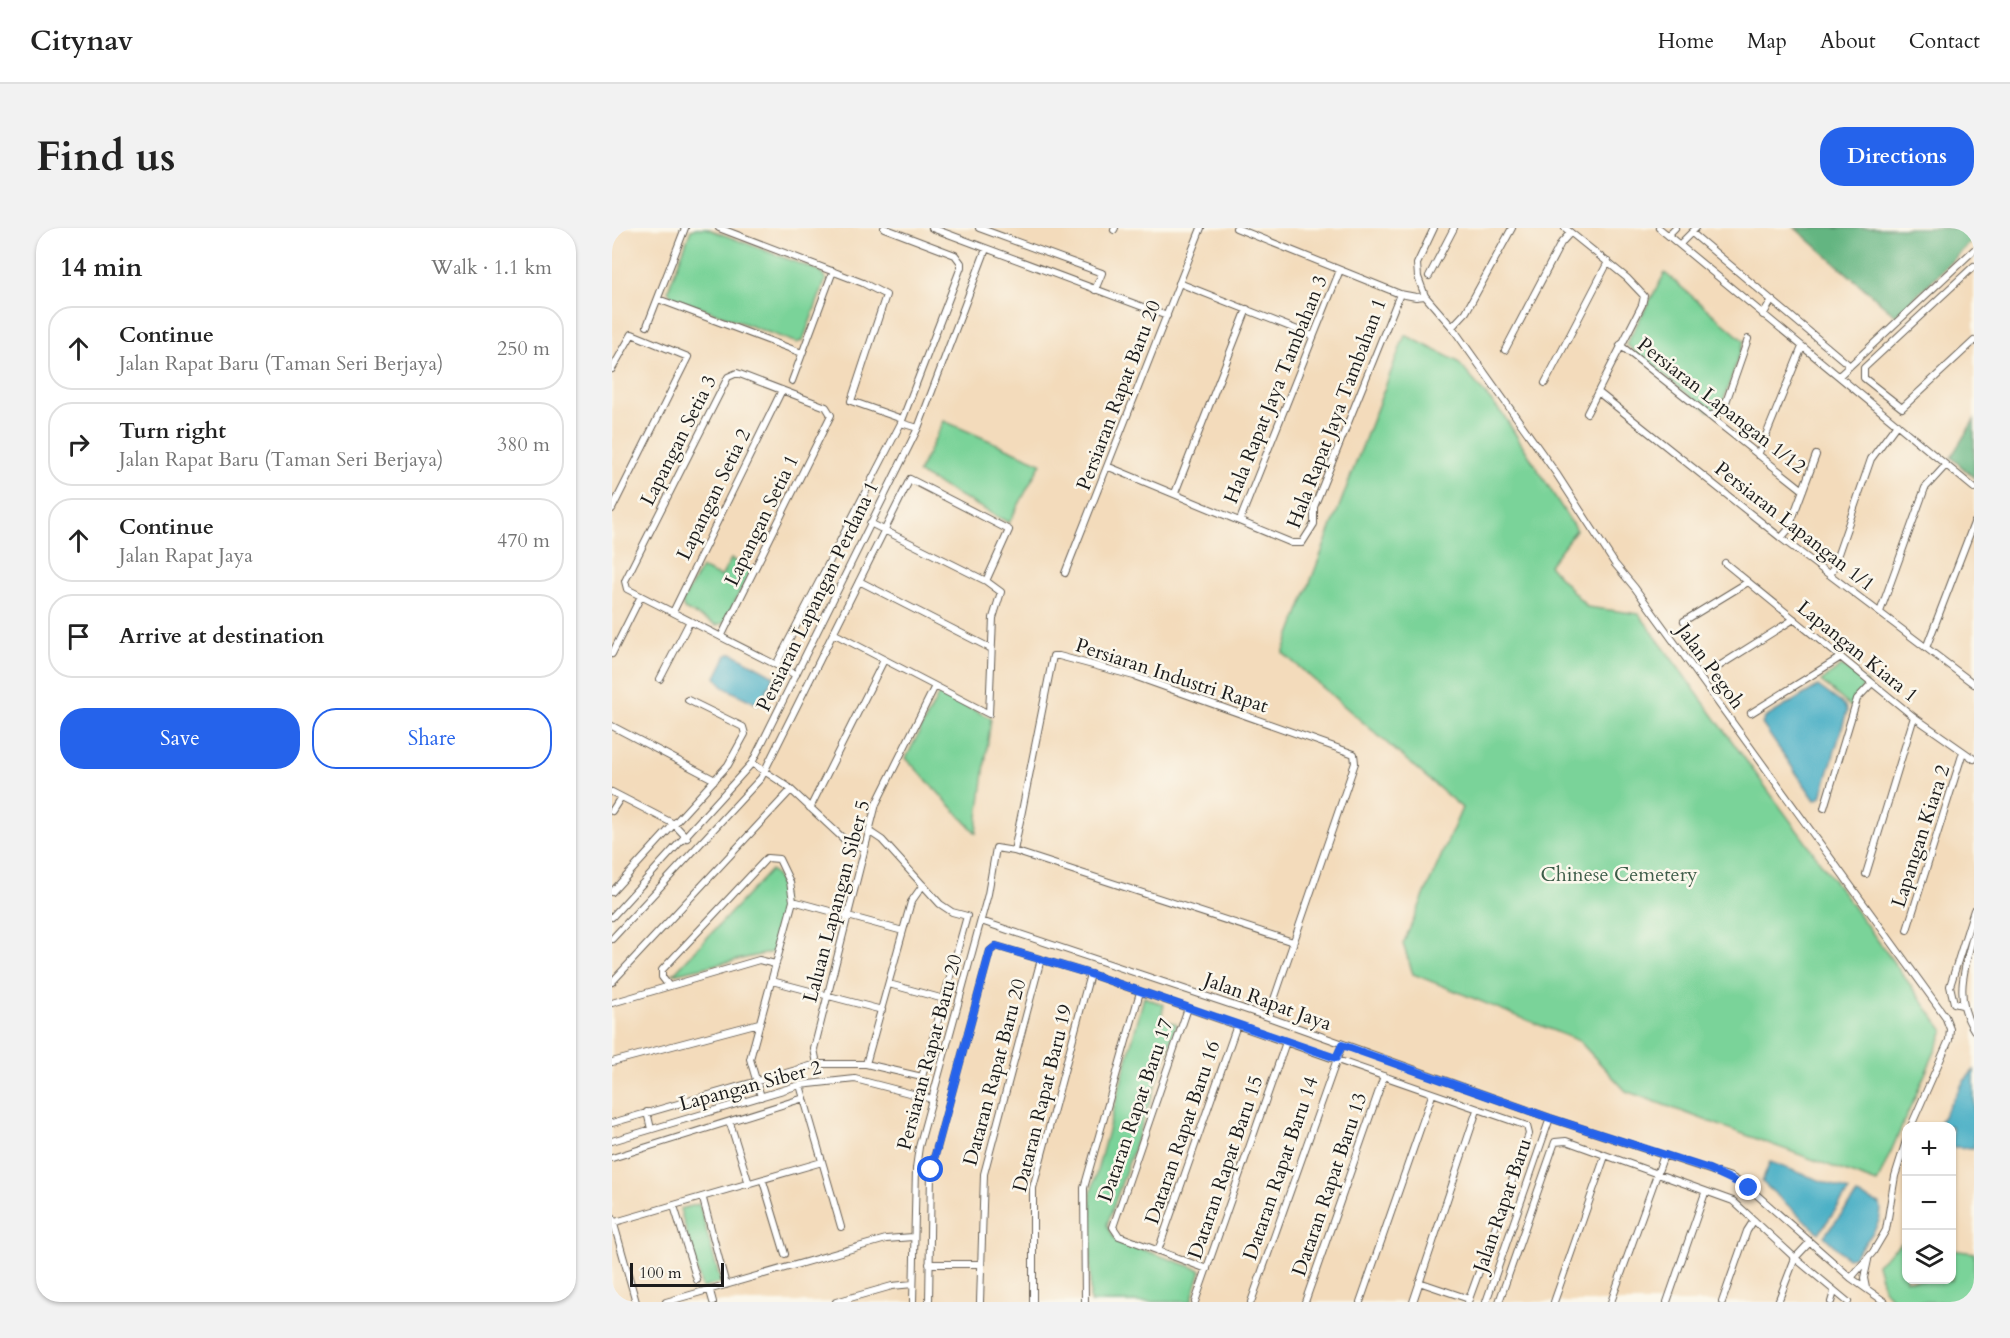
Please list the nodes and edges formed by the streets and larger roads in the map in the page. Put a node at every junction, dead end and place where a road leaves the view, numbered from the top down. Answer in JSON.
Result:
{"nodes":[{"id":1,"x":685,"y":228,"type":"edge"},
{"id":2,"x":719,"y":228,"type":"edge"},
{"id":3,"x":884,"y":228,"type":"edge"},
{"id":4,"x":932,"y":228,"type":"edge"},
{"id":5,"x":979,"y":228,"type":"edge"},
{"id":6,"x":1201,"y":228,"type":"edge"},
{"id":7,"x":1236,"y":228,"type":"edge"},
{"id":8,"x":1454,"y":228,"type":"edge"},
{"id":9,"x":1512,"y":228,"type":"edge"},
{"id":10,"x":1659,"y":228,"type":"edge"},
{"id":11,"x":1675,"y":228,"type":"edge"},
{"id":12,"x":1431,"y":229,"type":"edge"},
{"id":13,"x":1568,"y":230,"type":"edge"},
{"id":14,"x":1694,"y":230,"type":"edge"},
{"id":15,"x":1668,"y":235,"type":"junction"},
{"id":16,"x":1680,"y":244,"type":"junction"},
{"id":17,"x":986,"y":249,"type":"junction"},
{"id":18,"x":1974,"y":250,"type":"edge"},
{"id":19,"x":1608,"y":262,"type":"junction"},
{"id":20,"x":1974,"y":266,"type":"edge"},
{"id":21,"x":1340,"y":270,"type":"junction"},
{"id":22,"x":833,"y":271,"type":"junction"},
{"id":23,"x":1429,"y":276,"type":"dead end"},
{"id":24,"x":1179,"y":283,"type":"junction"},
{"id":25,"x":1095,"y":290,"type":"junction"},
{"id":26,"x":1400,"y":294,"type":"junction"},
{"id":27,"x":1425,"y":296,"type":"junction"},
{"id":28,"x":658,"y":299,"type":"junction"},
{"id":29,"x":1773,"y":300,"type":"junction"},
{"id":30,"x":1247,"y":309,"type":"junction"},
{"id":31,"x":1763,"y":315,"type":"junction"},
{"id":32,"x":1167,"y":316,"type":"junction"},
{"id":33,"x":648,"y":326,"type":"dead end"},
{"id":34,"x":1452,"y":327,"type":"junction"},
{"id":35,"x":1313,"y":336,"type":"junction"},
{"id":36,"x":1748,"y":339,"type":"dead end"},
{"id":37,"x":1974,"y":341,"type":"edge"},
{"id":38,"x":1620,"y":345,"type":"junction"},
{"id":39,"x":1802,"y":347,"type":"junction"},
{"id":40,"x":1505,"y":350,"type":"dead end"},
{"id":41,"x":802,"y":353,"type":"junction"},
{"id":42,"x":1850,"y":366,"type":"junction"},
{"id":43,"x":612,"y":369,"type":"edge"},
{"id":44,"x":1839,"y":376,"type":"junction"},
{"id":45,"x":792,"y":381,"type":"dead end"},
{"id":46,"x":1545,"y":383,"type":"dead end"},
{"id":47,"x":782,"y":390,"type":"junction"},
{"id":48,"x":1598,"y":392,"type":"junction"},
{"id":49,"x":1587,"y":413,"type":"dead end"},
{"id":50,"x":1709,"y":416,"type":"junction"},
{"id":51,"x":902,"y":421,"type":"junction"},
{"id":52,"x":1897,"y":424,"type":"junction"},
{"id":53,"x":918,"y":428,"type":"junction"},
{"id":54,"x":1758,"y":455,"type":"junction"},
{"id":55,"x":1816,"y":455,"type":"dead end"},
{"id":56,"x":1946,"y":465,"type":"junction"},
{"id":57,"x":1109,"y":467,"type":"junction"},
{"id":58,"x":1974,"y":488,"type":"edge"},
{"id":59,"x":1803,"y":490,"type":"junction"},
{"id":60,"x":1175,"y":494,"type":"junction"},
{"id":61,"x":612,"y":509,"type":"edge"},
{"id":62,"x":1240,"y":520,"type":"junction"},
{"id":63,"x":870,"y":523,"type":"junction"},
{"id":64,"x":1974,"y":523,"type":"edge"},
{"id":65,"x":886,"y":530,"type":"junction"},
{"id":66,"x":1781,"y":538,"type":"junction"},
{"id":67,"x":1725,"y":563,"type":"dead end"},
{"id":68,"x":1065,"y":573,"type":"dead end"},
{"id":69,"x":1830,"y":574,"type":"junction"},
{"id":70,"x":986,"y":580,"type":"junction"},
{"id":71,"x":859,"y":581,"type":"junction"},
{"id":72,"x":1748,"y":582,"type":"junction"},
{"id":73,"x":642,"y":596,"type":"junction"},
{"id":74,"x":673,"y":612,"type":"junction"},
{"id":75,"x":1880,"y":612,"type":"junction"},
{"id":76,"x":1794,"y":619,"type":"junction"},
{"id":77,"x":690,"y":621,"type":"junction"},
{"id":78,"x":1684,"y":621,"type":"dead end"},
{"id":79,"x":835,"y":634,"type":"junction"},
{"id":80,"x":721,"y":637,"type":"junction"},
{"id":81,"x":990,"y":648,"type":"junction"},
{"id":82,"x":1926,"y":648,"type":"junction"},
{"id":83,"x":612,"y":654,"type":"edge"},
{"id":84,"x":1841,"y":657,"type":"junction"},
{"id":85,"x":884,"y":660,"type":"junction"},
{"id":86,"x":776,"y":664,"type":"junction"},
{"id":87,"x":1716,"y":668,"type":"dead end"},
{"id":88,"x":796,"y":675,"type":"junction"},
{"id":89,"x":660,"y":679,"type":"dead end"},
{"id":90,"x":1872,"y":683,"type":"junction"},
{"id":91,"x":1974,"y":684,"type":"edge"},
{"id":92,"x":935,"y":686,"type":"junction"},
{"id":93,"x":688,"y":700,"type":"dead end"},
{"id":94,"x":1751,"y":713,"type":"dead end"},
{"id":95,"x":1914,"y":717,"type":"junction"},
{"id":96,"x":612,"y":726,"type":"edge"},
{"id":97,"x":1964,"y":752,"type":"junction"},
{"id":98,"x":1974,"y":759,"type":"edge"},
{"id":99,"x":752,"y":763,"type":"junction"},
{"id":100,"x":765,"y":771,"type":"junction"},
{"id":101,"x":715,"y":780,"type":"junction"},
{"id":102,"x":791,"y":790,"type":"junction"},
{"id":103,"x":612,"y":792,"type":"edge"},
{"id":104,"x":621,"y":797,"type":"junction"},
{"id":105,"x":810,"y":808,"type":"junction"},
{"id":106,"x":1824,"y":808,"type":"dead end"},
{"id":107,"x":612,"y":811,"type":"edge"},
{"id":108,"x":674,"y":824,"type":"junction"},
{"id":109,"x":870,"y":832,"type":"junction"},
{"id":110,"x":687,"y":838,"type":"junction"},
{"id":111,"x":865,"y":848,"type":"junction"},
{"id":112,"x":1014,"y":851,"type":"junction"},
{"id":113,"x":1866,"y":874,"type":"dead end"},
{"id":114,"x":923,"y":885,"type":"junction"},
{"id":115,"x":612,"y":892,"type":"edge"},
{"id":116,"x":793,"y":901,"type":"junction"},
{"id":117,"x":1974,"y":910,"type":"edge"},
{"id":118,"x":848,"y":916,"type":"junction"},
{"id":119,"x":612,"y":917,"type":"edge"},
{"id":120,"x":981,"y":921,"type":"junction"},
{"id":121,"x":1908,"y":930,"type":"dead end"},
{"id":122,"x":903,"y":931,"type":"junction"},
{"id":123,"x":1974,"y":932,"type":"edge"},
{"id":124,"x":612,"y":939,"type":"edge"},
{"id":125,"x":1293,"y":942,"type":"junction"},
{"id":126,"x":1041,"y":958,"type":"junction"},
{"id":127,"x":775,"y":964,"type":"junction"},
{"id":128,"x":1090,"y":974,"type":"junction"},
{"id":129,"x":772,"y":981,"type":"junction"},
{"id":130,"x":612,"y":982,"type":"edge"},
{"id":131,"x":889,"y":984,"type":"junction"},
{"id":132,"x":669,"y":986,"type":"junction"},
{"id":133,"x":1140,"y":992,"type":"junction"},
{"id":134,"x":827,"y":995,"type":"junction"},
{"id":135,"x":944,"y":999,"type":"junction"},
{"id":136,"x":612,"y":1003,"type":"edge"},
{"id":137,"x":1962,"y":1005,"type":"junction"},
{"id":138,"x":1188,"y":1008,"type":"junction"},
{"id":139,"x":882,"y":1010,"type":"junction"},
{"id":140,"x":1268,"y":1017,"type":"junction"},
{"id":141,"x":759,"y":1023,"type":"junction"},
{"id":142,"x":1237,"y":1025,"type":"junction"},
{"id":143,"x":1974,"y":1030,"type":"edge"},
{"id":144,"x":1286,"y":1042,"type":"junction"},
{"id":145,"x":1342,"y":1045,"type":"junction"},
{"id":146,"x":1336,"y":1058,"type":"junction"},
{"id":147,"x":612,"y":1062,"type":"edge"},
{"id":148,"x":818,"y":1064,"type":"junction"},
{"id":149,"x":866,"y":1064,"type":"junction"},
{"id":150,"x":1384,"y":1076,"type":"junction"},
{"id":151,"x":754,"y":1082,"type":"junction"},
{"id":152,"x":800,"y":1085,"type":"junction"},
{"id":153,"x":1432,"y":1095,"type":"junction"},
{"id":154,"x":761,"y":1097,"type":"junction"},
{"id":155,"x":804,"y":1098,"type":"junction"},
{"id":156,"x":932,"y":1099,"type":"junction"},
{"id":157,"x":1477,"y":1110,"type":"junction"},
{"id":158,"x":647,"y":1113,"type":"junction"},
{"id":159,"x":1550,"y":1118,"type":"junction"},
{"id":160,"x":1912,"y":1122,"type":"edge"},
{"id":161,"x":612,"y":1123,"type":"edge"},
{"id":162,"x":730,"y":1123,"type":"junction"},
{"id":163,"x":651,"y":1129,"type":"junction"},
{"id":164,"x":612,"y":1141,"type":"edge"},
{"id":165,"x":1902,"y":1154,"type":"edge"},
{"id":166,"x":1664,"y":1155,"type":"junction"},
{"id":167,"x":1605,"y":1156,"type":"junction"},
{"id":168,"x":612,"y":1158,"type":"edge"},
{"id":169,"x":822,"y":1161,"type":"junction"},
{"id":170,"x":1656,"y":1175,"type":"junction"},
{"id":171,"x":763,"y":1181,"type":"junction"},
{"id":172,"x":749,"y":1184,"type":"junction"},
{"id":173,"x":1705,"y":1193,"type":"junction"},
{"id":174,"x":703,"y":1198,"type":"junction"},
{"id":175,"x":674,"y":1206,"type":"junction"},
{"id":176,"x":1754,"y":1220,"type":"junction"},
{"id":177,"x":613,"y":1221,"type":"edge"},
{"id":178,"x":841,"y":1227,"type":"dead end"},
{"id":179,"x":913,"y":1237,"type":"junction"},
{"id":180,"x":1810,"y":1242,"type":"junction"},
{"id":181,"x":1158,"y":1251,"type":"junction"},
{"id":182,"x":785,"y":1254,"type":"dead end"},
{"id":183,"x":1795,"y":1258,"type":"junction"},
{"id":184,"x":1868,"y":1258,"type":"junction"},
{"id":185,"x":929,"y":1264,"type":"junction"},
{"id":186,"x":981,"y":1264,"type":"junction"},
{"id":187,"x":1207,"y":1269,"type":"junction"},
{"id":188,"x":1851,"y":1278,"type":"junction"},
{"id":189,"x":697,"y":1280,"type":"dead end"},
{"id":190,"x":1419,"y":1282,"type":"junction"},
{"id":191,"x":913,"y":1284,"type":"junction"},
{"id":192,"x":726,"y":1285,"type":"junction"},
{"id":193,"x":1866,"y":1289,"type":"junction"},
{"id":194,"x":710,"y":1291,"type":"junction"},
{"id":195,"x":1834,"y":1292,"type":"junction"},
{"id":196,"x":1469,"y":1300,"type":"edge"},
{"id":197,"x":636,"y":1302,"type":"edge"},
{"id":198,"x":666,"y":1302,"type":"edge"},
{"id":199,"x":713,"y":1302,"type":"edge"},
{"id":200,"x":836,"y":1302,"type":"edge"},
{"id":201,"x":913,"y":1302,"type":"edge"},
{"id":202,"x":928,"y":1302,"type":"edge"},
{"id":203,"x":980,"y":1302,"type":"edge"},
{"id":204,"x":1033,"y":1302,"type":"edge"},
{"id":205,"x":1084,"y":1302,"type":"edge"},
{"id":206,"x":1195,"y":1302,"type":"edge"},
{"id":207,"x":1251,"y":1302,"type":"edge"},
{"id":208,"x":1305,"y":1302,"type":"edge"},
{"id":209,"x":1360,"y":1302,"type":"edge"},
{"id":210,"x":1413,"y":1302,"type":"edge"},
{"id":211,"x":1486,"y":1302,"type":"edge"},
{"id":212,"x":1499,"y":1302,"type":"edge"},
{"id":213,"x":1554,"y":1302,"type":"edge"},
{"id":214,"x":1611,"y":1302,"type":"edge"},
{"id":215,"x":1667,"y":1302,"type":"edge"},
{"id":216,"x":1722,"y":1302,"type":"edge"},
{"id":217,"x":1778,"y":1302,"type":"edge"},
{"id":218,"x":1831,"y":1302,"type":"edge"},
{"id":219,"x":1848,"y":1302,"type":"edge"},
{"id":220,"x":1885,"y":1302,"type":"edge"}],
"edges":[{"from":1,"to":28,"type":"street"},
{"from":2,"to":22,"type":"street"},
{"from":3,"to":51,"type":"street"},
{"from":4,"to":17,"type":"street"},
{"from":5,"to":25,"type":"street"},
{"from":6,"to":24,"type":"street","name":"Persiaran Rapat Baru 20"},
{"from":7,"to":21,"type":"street"},
{"from":8,"to":23,"type":"street"},
{"from":9,"to":34,"type":"street"},
{"from":10,"to":15,"type":"street"},
{"from":11,"to":15,"type":"street"},
{"from":12,"to":27,"type":"street","name":"Jalan Pegoh"},
{"from":13,"to":19,"type":"street"},
{"from":13,"to":40,"type":"street"},
{"from":14,"to":16,"type":"street"},
{"from":14,"to":29,"type":"street"},
{"from":15,"to":16,"type":"street"},
{"from":16,"to":31,"type":"street"},
{"from":17,"to":25,"type":"street"},
{"from":17,"to":53,"type":"street","name":"Persiaran Lapangan Perdana 1"},
{"from":18,"to":42,"type":"street"},
{"from":19,"to":38,"type":"street"},
{"from":19,"to":46,"type":"street"},
{"from":20,"to":37,"type":"street"},
{"from":21,"to":26,"type":"street"},
{"from":21,"to":35,"type":"street","name":"Hala Rapat Jaya Tambahan 3"},
{"from":22,"to":41,"type":"street"},
{"from":22,"to":51,"type":"street"},
{"from":24,"to":30,"type":"street"},
{"from":24,"to":32,"type":"street","name":"Persiaran Rapat Baru 20"},
{"from":25,"to":32,"type":"street"},
{"from":26,"to":27,"type":"street"},
{"from":26,"to":62,"type":"street","name":"Hala Rapat Jaya Tambahan 1"},
{"from":27,"to":34,"type":"street","name":"Jalan Pegoh"},
{"from":28,"to":33,"type":"street"},
{"from":28,"to":41,"type":"street"},
{"from":29,"to":31,"type":"street"},
{"from":29,"to":42,"type":"street"},
{"from":30,"to":35,"type":"street"},
{"from":30,"to":60,"type":"street"},
{"from":31,"to":39,"type":"street"},
{"from":32,"to":57,"type":"street","name":"Persiaran Rapat Baru 20"},
{"from":34,"to":160,"type":"street","name":"Jalan Pegoh"},
{"from":35,"to":62,"type":"street","name":"Hala Rapat Jaya Tambahan 3"},
{"from":36,"to":50,"type":"street"},
{"from":38,"to":48,"type":"street"},
{"from":38,"to":50,"type":"street","name":"Persiaran Lapangan 1/12"},
{"from":39,"to":44,"type":"street"},
{"from":39,"to":54,"type":"street"},
{"from":41,"to":45,"type":"street"},
{"from":42,"to":44,"type":"street"},
{"from":43,"to":61,"type":"street"},
{"from":44,"to":52,"type":"street"},
{"from":47,"to":73,"type":"street","name":"Lapangan Setia 3"},
{"from":47,"to":74,"type":"street","name":"Lapangan Setia 2"},
{"from":47,"to":80,"type":"street","name":"Lapangan Setia 1"},
{"from":48,"to":49,"type":"street"},
{"from":48,"to":66,"type":"street","name":"Persiaran Lapangan 1/1"},
{"from":50,"to":54,"type":"street","name":"Persiaran Lapangan 1/12"},
{"from":51,"to":53,"type":"street"},
{"from":51,"to":86,"type":"street"},
{"from":52,"to":56,"type":"street"},
{"from":52,"to":69,"type":"street"},
{"from":53,"to":63,"type":"street","name":"Persiaran Lapangan Perdana 1"},
{"from":54,"to":59,"type":"street","name":"Persiaran Lapangan 1/12"},
{"from":55,"to":59,"type":"street"},
{"from":56,"to":58,"type":"street"},
{"from":56,"to":75,"type":"street"},
{"from":57,"to":60,"type":"street"},
{"from":57,"to":68,"type":"street","name":"Persiaran Rapat Baru 20"},
{"from":59,"to":66,"type":"street"},
{"from":60,"to":62,"type":"street"},
{"from":63,"to":65,"type":"street"},
{"from":63,"to":88,"type":"street","name":"Persiaran Lapangan Perdana 1"},
{"from":64,"to":82,"type":"street"},
{"from":65,"to":70,"type":"street"},
{"from":65,"to":70,"type":"street"},
{"from":65,"to":71,"type":"street"},
{"from":66,"to":69,"type":"street","name":"Persiaran Lapangan 1/1"},
{"from":67,"to":72,"type":"street","name":"Lapangan Kiara 1"},
{"from":69,"to":75,"type":"street","name":"Persiaran Lapangan 1/1"},
{"from":70,"to":81,"type":"street"},
{"from":71,"to":79,"type":"street"},
{"from":71,"to":81,"type":"street"},
{"from":72,"to":76,"type":"street","name":"Lapangan Kiara 1"},
{"from":72,"to":78,"type":"street"},
{"from":73,"to":74,"type":"street"},
{"from":73,"to":83,"type":"street"},
{"from":74,"to":77,"type":"street"},
{"from":75,"to":82,"type":"street","name":"Persiaran Lapangan 1/1"},
{"from":76,"to":84,"type":"street","name":"Lapangan Kiara 1"},
{"from":76,"to":87,"type":"street"},
{"from":77,"to":80,"type":"street"},
{"from":77,"to":89,"type":"street"},
{"from":79,"to":85,"type":"street"},
{"from":79,"to":100,"type":"street"},
{"from":80,"to":86,"type":"street"},
{"from":81,"to":92,"type":"street"},
{"from":82,"to":91,"type":"street","name":"Persiaran Lapangan 1/1"},
{"from":84,"to":90,"type":"street","name":"Lapangan Kiara 1"},
{"from":84,"to":94,"type":"street"},
{"from":85,"to":92,"type":"street"},
{"from":85,"to":105,"type":"street"},
{"from":86,"to":88,"type":"street"},
{"from":88,"to":99,"type":"street","name":"Persiaran Lapangan Perdana 1"},
{"from":90,"to":95,"type":"street","name":"Lapangan Kiara 1"},
{"from":90,"to":106,"type":"street"},
{"from":92,"to":109,"type":"street","name":"Laluan Lapangan Siber 5"},
{"from":93,"to":101,"type":"street"},
{"from":95,"to":97,"type":"street","name":"Lapangan Kiara 1"},
{"from":95,"to":113,"type":"street"},
{"from":96,"to":101,"type":"street"},
{"from":97,"to":98,"type":"street","name":"Lapangan Kiara 1"},
{"from":97,"to":121,"type":"street","name":"Lapangan Kiara 2"},
{"from":99,"to":100,"type":"street"},
{"from":99,"to":110,"type":"street","name":"Persiaran Lapangan Perdana 1"},
{"from":100,"to":102,"type":"street"},
{"from":100,"to":124,"type":"street"},
{"from":101,"to":108,"type":"street"},
{"from":102,"to":105,"type":"street"},
{"from":102,"to":130,"type":"street"},
{"from":103,"to":104,"type":"street"},
{"from":104,"to":107,"type":"street"},
{"from":104,"to":108,"type":"street"},
{"from":105,"to":111,"type":"street"},
{"from":108,"to":110,"type":"street"},
{"from":108,"to":115,"type":"street"},
{"from":109,"to":111,"type":"street","name":"Laluan Lapangan Siber 5"},
{"from":109,"to":114,"type":"street"},
{"from":110,"to":119,"type":"street","name":"Persiaran Lapangan Perdana 1"},
{"from":111,"to":118,"type":"street","name":"Laluan Lapangan Siber 5"},
{"from":112,"to":120,"type":"street","name":"Persiaran Rapat Baru 20"},
{"from":112,"to":125,"type":"street"},
{"from":112,"to":125,"type":"street","name":"Persiaran Industri Rapat"},
{"from":114,"to":122,"type":"street"},
{"from":114,"to":135,"type":"street"},
{"from":116,"to":118,"type":"street"},
{"from":116,"to":127,"type":"street"},
{"from":116,"to":132,"type":"street"},
{"from":117,"to":137,"type":"street"},
{"from":118,"to":122,"type":"street"},
{"from":118,"to":134,"type":"street","name":"Laluan Lapangan Siber 5"},
{"from":120,"to":140,"type":"street","name":"Jalan Rapat Jaya"},
{"from":120,"to":156,"type":"street","name":"Persiaran Rapat Baru 20"},
{"from":122,"to":131,"type":"street"},
{"from":123,"to":137,"type":"street"},
{"from":125,"to":140,"type":"street","name":"Persiaran Industri Rapat"},
{"from":126,"to":128,"type":"street"},
{"from":126,"to":185,"type":"street"},
{"from":126,"to":186,"type":"street","name":"Dataran Rapat Baru 20"},
{"from":127,"to":129,"type":"street"},
{"from":127,"to":132,"type":"street"},
{"from":128,"to":133,"type":"street"},
{"from":128,"to":204,"type":"street","name":"Dataran Rapat Baru 19"},
{"from":129,"to":134,"type":"street"},
{"from":129,"to":141,"type":"street"},
{"from":131,"to":135,"type":"street"},
{"from":131,"to":139,"type":"street"},
{"from":132,"to":136,"type":"street"},
{"from":133,"to":138,"type":"street"},
{"from":133,"to":205,"type":"street"},
{"from":134,"to":139,"type":"street"},
{"from":134,"to":148,"type":"street","name":"Laluan Lapangan Siber 5"},
{"from":135,"to":149,"type":"street"},
{"from":137,"to":143,"type":"street"},
{"from":138,"to":142,"type":"street"},
{"from":138,"to":181,"type":"street","name":"Dataran Rapat Baru 17"},
{"from":139,"to":149,"type":"street"},
{"from":140,"to":145,"type":"street","name":"Jalan Rapat Jaya"},
{"from":141,"to":147,"type":"street"},
{"from":141,"to":151,"type":"street"},
{"from":142,"to":144,"type":"street"},
{"from":142,"to":181,"type":"street","name":"Dataran Rapat Baru 16"},
{"from":144,"to":146,"type":"street"},
{"from":144,"to":187,"type":"street","name":"Dataran Rapat Baru 15"},
{"from":145,"to":146,"type":"street","name":"Dataran Rapat Baru 14"},
{"from":145,"to":159,"type":"street","name":"Jalan Rapat Jaya"},
{"from":146,"to":150,"type":"street"},
{"from":146,"to":207,"type":"street","name":"Dataran Rapat Baru 14"},
{"from":148,"to":149,"type":"street"},
{"from":148,"to":151,"type":"street"},
{"from":150,"to":153,"type":"street"},
{"from":150,"to":208,"type":"street","name":"Dataran Rapat Baru 13"},
{"from":151,"to":154,"type":"street"},
{"from":151,"to":158,"type":"street"},
{"from":152,"to":154,"type":"street","name":"Lapangan Siber 2"},
{"from":152,"to":155,"type":"street"},
{"from":152,"to":156,"type":"street","name":"Lapangan Siber 2"},
{"from":153,"to":157,"type":"street"},
{"from":153,"to":209,"type":"street"},
{"from":154,"to":163,"type":"street","name":"Lapangan Siber 2"},
{"from":155,"to":162,"type":"street"},
{"from":155,"to":169,"type":"street"},
{"from":156,"to":179,"type":"street","name":"Persiaran Rapat Baru 20"},
{"from":157,"to":190,"type":"street"},
{"from":157,"to":196,"type":"street"},
{"from":158,"to":161,"type":"street"},
{"from":158,"to":163,"type":"street"},
{"from":159,"to":166,"type":"street","name":"Jalan Rapat Jaya"},
{"from":159,"to":211,"type":"street","name":"Jalan Rapat Baru"},
{"from":162,"to":168,"type":"street"},
{"from":162,"to":172,"type":"street"},
{"from":163,"to":164,"type":"street","name":"Lapangan Siber 2"},
{"from":165,"to":184,"type":"street"},
{"from":166,"to":170,"type":"street"},
{"from":166,"to":180,"type":"street","name":"Jalan Rapat Jaya"},
{"from":167,"to":170,"type":"street"},
{"from":167,"to":212,"type":"street","name":"Jalan Rapat Baru"},
{"from":167,"to":213,"type":"street"},
{"from":169,"to":171,"type":"street"},
{"from":169,"to":178,"type":"street"},
{"from":170,"to":173,"type":"street"},
{"from":170,"to":214,"type":"street"},
{"from":171,"to":172,"type":"street"},
{"from":171,"to":182,"type":"street"},
{"from":172,"to":174,"type":"street"},
{"from":173,"to":176,"type":"street"},
{"from":173,"to":215,"type":"street"},
{"from":174,"to":175,"type":"street"},
{"from":174,"to":192,"type":"street"},
{"from":175,"to":177,"type":"street"},
{"from":175,"to":189,"type":"street"},
{"from":176,"to":183,"type":"street"},
{"from":176,"to":216,"type":"street"},
{"from":177,"to":197,"type":"street"},
{"from":179,"to":191,"type":"street","name":"Persiaran Rapat Baru 20"},
{"from":179,"to":192,"type":"street"},
{"from":180,"to":183,"type":"street"},
{"from":180,"to":188,"type":"street","name":"Jalan Rapat Jaya"},
{"from":181,"to":187,"type":"street","name":"Dataran Rapat Baru 17"},
{"from":183,"to":195,"type":"street"},
{"from":183,"to":217,"type":"street"},
{"from":184,"to":188,"type":"street"},
{"from":184,"to":193,"type":"street"},
{"from":185,"to":186,"type":"street"},
{"from":185,"to":202,"type":"street"},
{"from":186,"to":203,"type":"street","name":"Dataran Rapat Baru 20"},
{"from":187,"to":206,"type":"street","name":"Dataran Rapat Baru 15"},
{"from":188,"to":193,"type":"street","name":"Jalan Rapat Jaya"},
{"from":190,"to":196,"type":"street"},
{"from":190,"to":210,"type":"street"},
{"from":191,"to":200,"type":"street"},
{"from":191,"to":201,"type":"street","name":"Persiaran Rapat Baru 20"},
{"from":192,"to":194,"type":"street"},
{"from":193,"to":220,"type":"street","name":"Jalan Rapat Jaya"},
{"from":194,"to":198,"type":"street"},
{"from":194,"to":199,"type":"street"},
{"from":195,"to":218,"type":"street"},
{"from":195,"to":219,"type":"street"}]}
